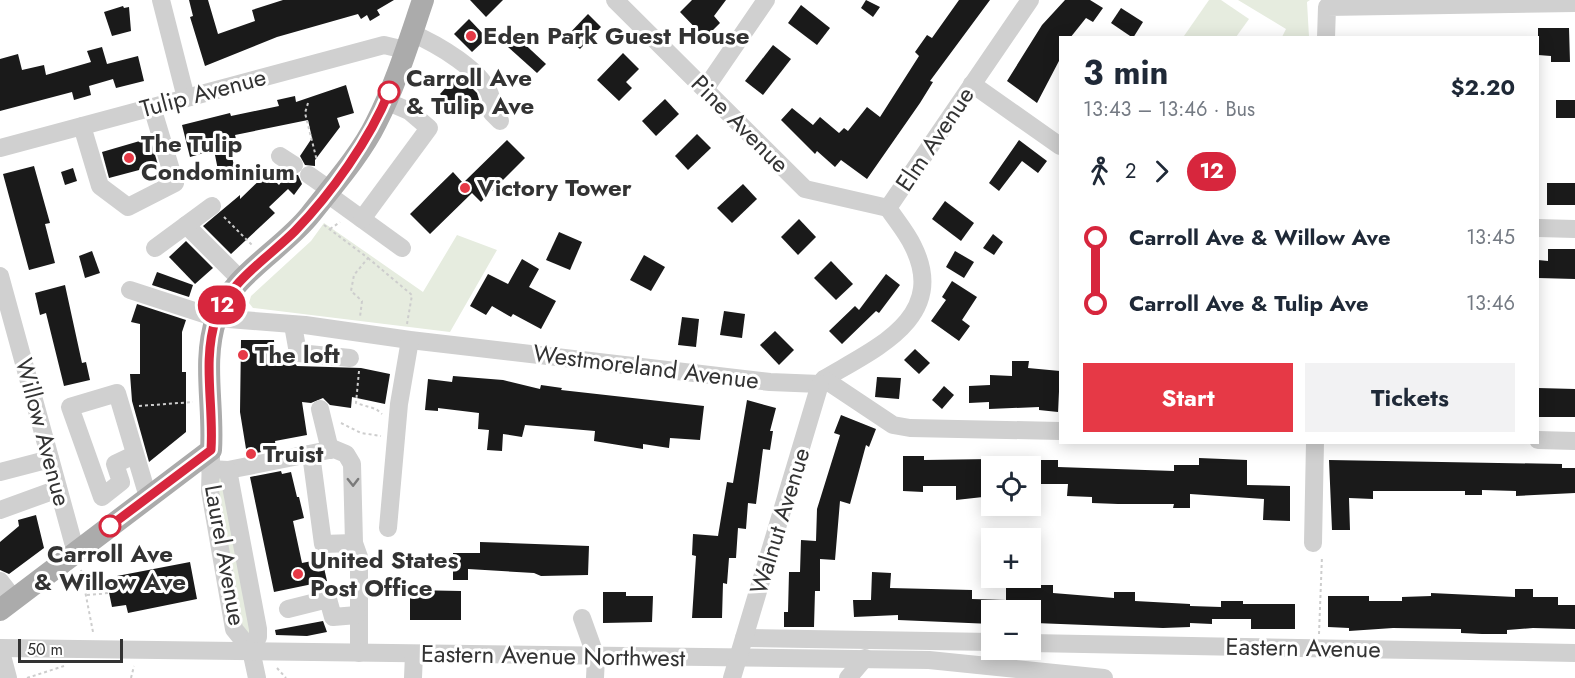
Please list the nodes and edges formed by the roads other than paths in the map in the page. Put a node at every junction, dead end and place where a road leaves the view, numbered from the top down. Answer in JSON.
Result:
{"nodes":[{"id":1,"x":160,"y":0,"type":"edge"},
{"id":2,"x":423,"y":0,"type":"edge"},
{"id":3,"x":615,"y":0,"type":"edge"},
{"id":4,"x":766,"y":0,"type":"edge"},
{"id":5,"x":1030,"y":0,"type":"edge"},
{"id":6,"x":1568,"y":2,"type":"edge"},
{"id":7,"x":1326,"y":36,"type":"edge"},
{"id":8,"x":408,"y":42,"type":"junction"},
{"id":9,"x":972,"y":84,"type":"junction"},
{"id":10,"x":705,"y":89,"type":"junction"},
{"id":11,"x":186,"y":98,"type":"junction"},
{"id":12,"x":386,"y":101,"type":"junction"},
{"id":13,"x":152,"y":107,"type":"junction"},
{"id":14,"x":500,"y":122,"type":"dead end"},
{"id":15,"x":82,"y":126,"type":"junction"},
{"id":16,"x":1059,"y":145,"type":"edge"},
{"id":17,"x":0,"y":148,"type":"edge"},
{"id":18,"x":300,"y":165,"type":"road end"},
{"id":19,"x":328,"y":191,"type":"junction"},
{"id":20,"x":212,"y":206,"type":"road end"},
{"id":21,"x":888,"y":208,"type":"junction"},
{"id":22,"x":362,"y":219,"type":"junction"},
{"id":23,"x":186,"y":225,"type":"junction"},
{"id":24,"x":1539,"y":228,"type":"edge"},
{"id":25,"x":1575,"y":229,"type":"edge"},
{"id":26,"x":154,"y":248,"type":"dead end"},
{"id":27,"x":402,"y":248,"type":"dead end"},
{"id":28,"x":0,"y":276,"type":"edge"},
{"id":29,"x":242,"y":281,"type":"junction"},
{"id":30,"x":130,"y":290,"type":"dead end"},
{"id":31,"x":216,"y":318,"type":"junction"},
{"id":32,"x":293,"y":325,"type":"junction"},
{"id":33,"x":408,"y":334,"type":"junction"},
{"id":34,"x":355,"y":363,"type":"road end"},
{"id":35,"x":822,"y":382,"type":"junction"},
{"id":36,"x":70,"y":407,"type":"junction"},
{"id":37,"x":329,"y":412,"type":"road end"},
{"id":38,"x":38,"y":414,"type":"junction"},
{"id":39,"x":1059,"y":431,"type":"edge"},
{"id":40,"x":1539,"y":440,"type":"edge"},
{"id":41,"x":1575,"y":441,"type":"edge"},
{"id":42,"x":1315,"y":444,"type":"edge"},
{"id":43,"x":330,"y":450,"type":"junction"},
{"id":44,"x":311,"y":454,"type":"junction"},
{"id":45,"x":134,"y":455,"type":"junction"},
{"id":46,"x":50,"y":459,"type":"junction"},
{"id":47,"x":210,"y":459,"type":"junction"},
{"id":48,"x":228,"y":470,"type":"junction"},
{"id":49,"x":0,"y":472,"type":"edge"},
{"id":50,"x":58,"y":489,"type":"junction"},
{"id":51,"x":109,"y":491,"type":"junction"},
{"id":52,"x":148,"y":497,"type":"junction"},
{"id":53,"x":0,"y":510,"type":"edge"},
{"id":54,"x":124,"y":516,"type":"junction"},
{"id":55,"x":388,"y":528,"type":"dead end"},
{"id":56,"x":354,"y":543,"type":"junction"},
{"id":57,"x":1313,"y":543,"type":"road end"},
{"id":58,"x":78,"y":561,"type":"junction"},
{"id":59,"x":0,"y":581,"type":"edge"},
{"id":60,"x":7,"y":605,"type":"edge"},
{"id":61,"x":288,"y":609,"type":"dead end"},
{"id":62,"x":357,"y":615,"type":"junction"},
{"id":63,"x":582,"y":618,"type":"dead end"},
{"id":64,"x":744,"y":638,"type":"junction"},
{"id":65,"x":981,"y":642,"type":"edge"},
{"id":66,"x":1041,"y":643,"type":"edge"},
{"id":67,"x":0,"y":648,"type":"edge"},
{"id":68,"x":251,"y":650,"type":"junction"},
{"id":69,"x":358,"y":653,"type":"junction"},
{"id":70,"x":1575,"y":653,"type":"edge"},
{"id":71,"x":414,"y":654,"type":"junction"},
{"id":72,"x":596,"y":657,"type":"junction"},
{"id":73,"x":739,"y":657,"type":"junction"},
{"id":74,"x":865,"y":658,"type":"junction"},
{"id":75,"x":972,"y":671,"type":"edge"},
{"id":76,"x":8,"y":678,"type":"edge"},
{"id":77,"x":257,"y":678,"type":"edge"},
{"id":78,"x":413,"y":678,"type":"edge"},
{"id":79,"x":595,"y":678,"type":"edge"},
{"id":80,"x":732,"y":678,"type":"edge"},
{"id":81,"x":848,"y":678,"type":"edge"},
{"id":82,"x":1104,"y":678,"type":"edge"}],
"edges":[{"from":1,"to":11,"type":"street"},
{"from":2,"to":8,"type":"main road"},
{"from":3,"to":10,"type":"street","name":"Pine Avenue"},
{"from":4,"to":10,"type":"street"},
{"from":5,"to":9,"type":"street","name":"Elm Avenue"},
{"from":6,"to":7,"type":"street"},
{"from":8,"to":11,"type":"street","name":"Tulip Avenue"},
{"from":8,"to":12,"type":"main road"},
{"from":8,"to":14,"type":"street"},
{"from":9,"to":16,"type":"street"},
{"from":9,"to":21,"type":"street","name":"Elm Avenue"},
{"from":10,"to":21,"type":"street","name":"Pine Avenue"},
{"from":11,"to":13,"type":"street","name":"Tulip Avenue"},
{"from":12,"to":19,"type":"main road"},
{"from":12,"to":22,"type":"street"},
{"from":13,"to":15,"type":"street","name":"Tulip Avenue"},
{"from":13,"to":15,"type":"street"},
{"from":15,"to":17,"type":"street","name":"Tulip Avenue"},
{"from":18,"to":19,"type":"street"},
{"from":19,"to":22,"type":"street"},
{"from":19,"to":29,"type":"main road"},
{"from":20,"to":23,"type":"street"},
{"from":21,"to":35,"type":"street","name":"Elm Avenue"},
{"from":22,"to":27,"type":"street"},
{"from":23,"to":26,"type":"street"},
{"from":23,"to":29,"type":"street"},
{"from":24,"to":25,"type":"street"},
{"from":28,"to":38,"type":"street","name":"Willow Avenue"},
{"from":29,"to":31,"type":"main road"},
{"from":30,"to":31,"type":"street","name":"Westmoreland Avenue"},
{"from":31,"to":32,"type":"street","name":"Westmoreland Avenue"},
{"from":31,"to":47,"type":"main road"},
{"from":32,"to":33,"type":"street","name":"Westmoreland Avenue"},
{"from":32,"to":34,"type":"street"},
{"from":33,"to":35,"type":"street","name":"Westmoreland Avenue"},
{"from":33,"to":55,"type":"street"},
{"from":35,"to":39,"type":"street"},
{"from":35,"to":64,"type":"street","name":"Walnut Avenue"},
{"from":36,"to":38,"type":"street"},
{"from":36,"to":45,"type":"street"},
{"from":36,"to":51,"type":"street"},
{"from":37,"to":43,"type":"street"},
{"from":38,"to":46,"type":"street","name":"Willow Avenue"},
{"from":40,"to":41,"type":"street"},
{"from":42,"to":57,"type":"street"},
{"from":43,"to":44,"type":"street"},
{"from":43,"to":56,"type":"street","one_way":true},
{"from":44,"to":48,"type":"street"},
{"from":44,"to":56,"type":"street"},
{"from":45,"to":51,"type":"street"},
{"from":45,"to":52,"type":"street"},
{"from":46,"to":49,"type":"street"},
{"from":46,"to":50,"type":"street","name":"Willow Avenue"},
{"from":47,"to":48,"type":"street"},
{"from":47,"to":52,"type":"main road"},
{"from":47,"to":68,"type":"street","name":"Laurel Avenue"},
{"from":48,"to":68,"type":"street","name":"Laurel Avenue"},
{"from":50,"to":53,"type":"street"},
{"from":50,"to":58,"type":"street","name":"Willow Avenue"},
{"from":51,"to":54,"type":"street"},
{"from":52,"to":54,"type":"main road"},
{"from":54,"to":58,"type":"main road"},
{"from":56,"to":62,"type":"street"},
{"from":58,"to":60,"type":"main road"},
{"from":59,"to":60,"type":"street"},
{"from":61,"to":62,"type":"street"},
{"from":62,"to":69,"type":"street"},
{"from":63,"to":72,"type":"street"},
{"from":64,"to":65,"type":"street"},
{"from":64,"to":73,"type":"street","name":"Walnut Avenue"},
{"from":66,"to":70,"type":"street","name":"Eastern Avenue"},
{"from":67,"to":68,"type":"street","name":"Eastern Avenue Northwest"},
{"from":67,"to":76,"type":"street"},
{"from":68,"to":69,"type":"street","name":"Eastern Avenue Northwest"},
{"from":68,"to":77,"type":"street"},
{"from":69,"to":71,"type":"street","name":"Eastern Avenue Northwest"},
{"from":71,"to":72,"type":"street","name":"Eastern Avenue Northwest"},
{"from":71,"to":78,"type":"street"},
{"from":72,"to":73,"type":"street","name":"Eastern Avenue Northwest"},
{"from":72,"to":79,"type":"street"},
{"from":73,"to":74,"type":"street","name":"Eastern Avenue Northwest"},
{"from":73,"to":80,"type":"street","name":"Walnut Avenue"},
{"from":74,"to":75,"type":"street","name":"Eastern Avenue Northwest"},
{"from":74,"to":81,"type":"street"},
{"from":75,"to":82,"type":"street","name":"Eastern Avenue Northwest"}]}
